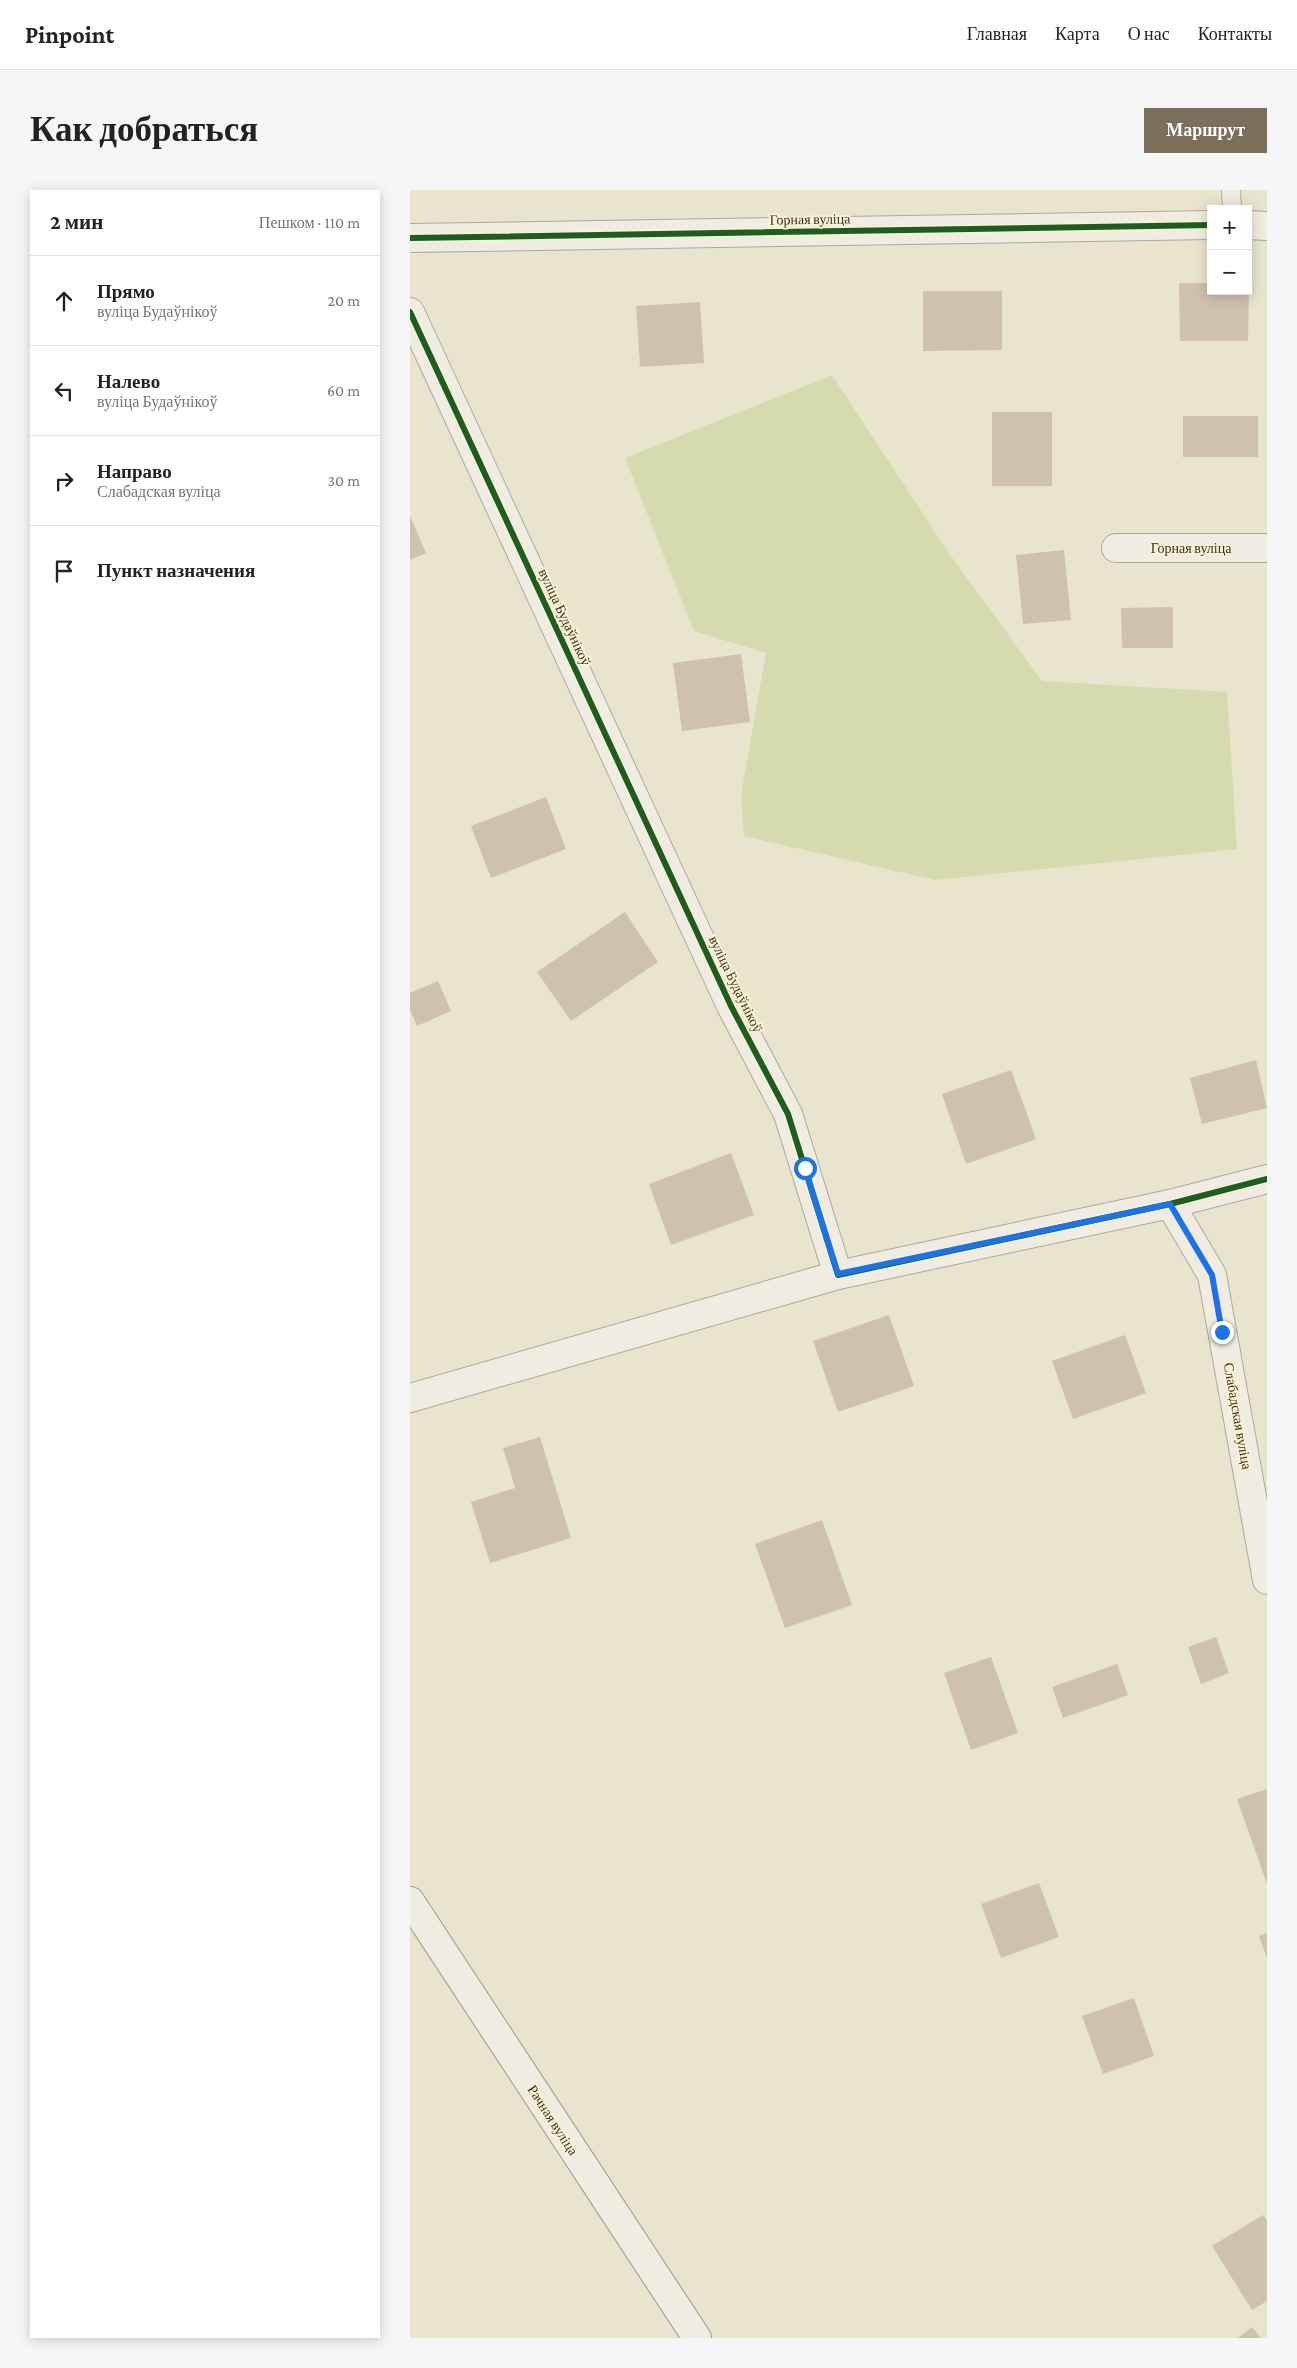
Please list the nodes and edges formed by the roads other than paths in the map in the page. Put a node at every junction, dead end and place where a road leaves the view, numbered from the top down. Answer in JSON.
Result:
{"nodes":[{"id":1,"x":1232,"y":190,"type":"edge"},
{"id":2,"x":1232,"y":205,"type":"edge"},
{"id":3,"x":1252,"y":225,"type":"edge"},
{"id":4,"x":1207,"y":226,"type":"edge"},
{"id":5,"x":1267,"y":226,"type":"edge"},
{"id":6,"x":410,"y":238,"type":"edge"},
{"id":7,"x":410,"y":312,"type":"edge"},
{"id":8,"x":1116,"y":548,"type":"dead end"},
{"id":9,"x":1267,"y":548,"type":"edge"},
{"id":10,"x":1267,"y":1179,"type":"edge"},
{"id":11,"x":1170,"y":1204,"type":"junction"},
{"id":12,"x":838,"y":1274,"type":"junction"},
{"id":13,"x":410,"y":1398,"type":"edge"},
{"id":14,"x":1267,"y":1580,"type":"edge"},
{"id":15,"x":410,"y":1901,"type":"edge"},
{"id":16,"x":697,"y":2338,"type":"edge"}],
"edges":[{"from":1,"to":2,"type":"lane"},
{"from":3,"to":5,"type":"street"},
{"from":4,"to":6,"type":"street","name":"Горная вуліца"},
{"from":7,"to":12,"type":"street","name":"вуліца Будаўнікоў"},
{"from":8,"to":9,"type":"street","name":"Горная вуліца"},
{"from":10,"to":11,"type":"street"},
{"from":11,"to":12,"type":"street"},
{"from":11,"to":14,"type":"street","name":"Слабадская вуліца"},
{"from":12,"to":13,"type":"street"},
{"from":15,"to":16,"type":"street","name":"Рачная вуліца"}]}
